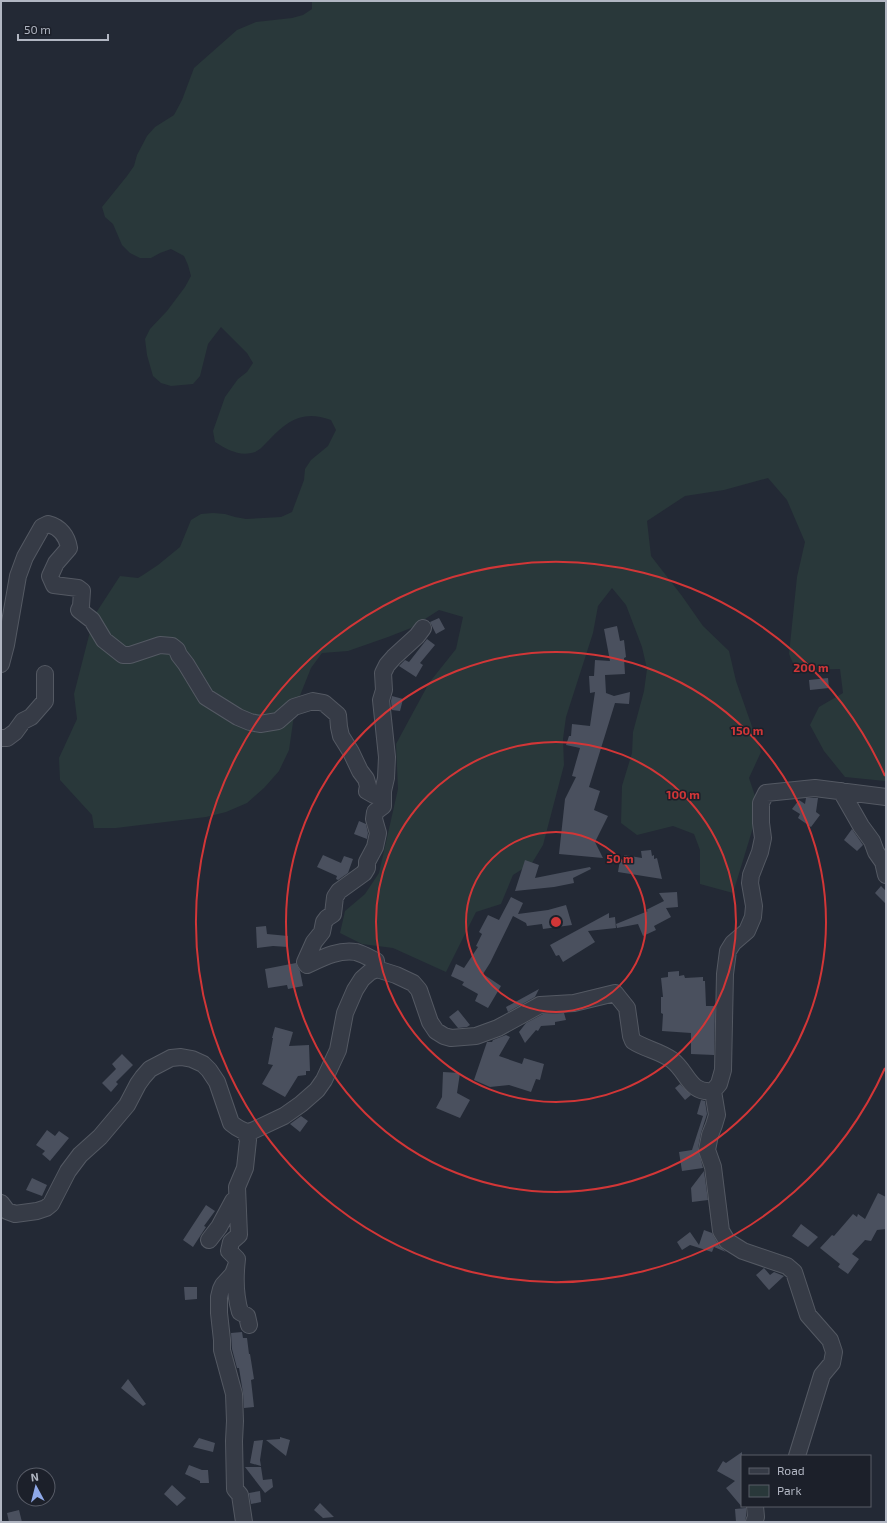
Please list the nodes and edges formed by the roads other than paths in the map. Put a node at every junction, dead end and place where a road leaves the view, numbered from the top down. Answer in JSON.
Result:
{"nodes":[{"id":1,"x":423,"y":628,"type":"dead end"},
{"id":2,"x":1,"y":664,"type":"edge"},
{"id":3,"x":45,"y":674,"type":"dead end"},
{"id":4,"x":1,"y":738,"type":"edge"},
{"id":5,"x":383,"y":791,"type":"junction"},
{"id":6,"x":841,"y":791,"type":"junction"},
{"id":7,"x":886,"y":797,"type":"edge"},
{"id":8,"x":886,"y":875,"type":"edge"},
{"id":9,"x":377,"y":969,"type":"junction"},
{"id":10,"x":713,"y":1091,"type":"junction"},
{"id":11,"x":245,"y":1132,"type":"junction"},
{"id":12,"x":237,"y":1201,"type":"junction"},
{"id":13,"x":1,"y":1203,"type":"edge"},
{"id":14,"x":209,"y":1240,"type":"dead end"},
{"id":15,"x":236,"y":1266,"type":"junction"},
{"id":16,"x":249,"y":1325,"type":"dead end"},
{"id":17,"x":797,"y":1455,"type":"edge"},
{"id":18,"x":755,"y":1507,"type":"edge"},
{"id":19,"x":244,"y":1522,"type":"edge"},
{"id":20,"x":754,"y":1522,"type":"edge"}],
"edges":[{"from":1,"to":5,"type":"street"},
{"from":2,"to":5,"type":"street"},
{"from":3,"to":4,"type":"street"},
{"from":5,"to":9,"type":"street"},
{"from":6,"to":7,"type":"street"},
{"from":6,"to":8,"type":"street"},
{"from":6,"to":10,"type":"street"},
{"from":9,"to":10,"type":"street"},
{"from":9,"to":11,"type":"street"},
{"from":10,"to":17,"type":"street"},
{"from":11,"to":12,"type":"street"},
{"from":11,"to":13,"type":"street"},
{"from":12,"to":14,"type":"street"},
{"from":12,"to":15,"type":"street"},
{"from":15,"to":16,"type":"street"},
{"from":15,"to":19,"type":"street"},
{"from":18,"to":20,"type":"street"}]}
